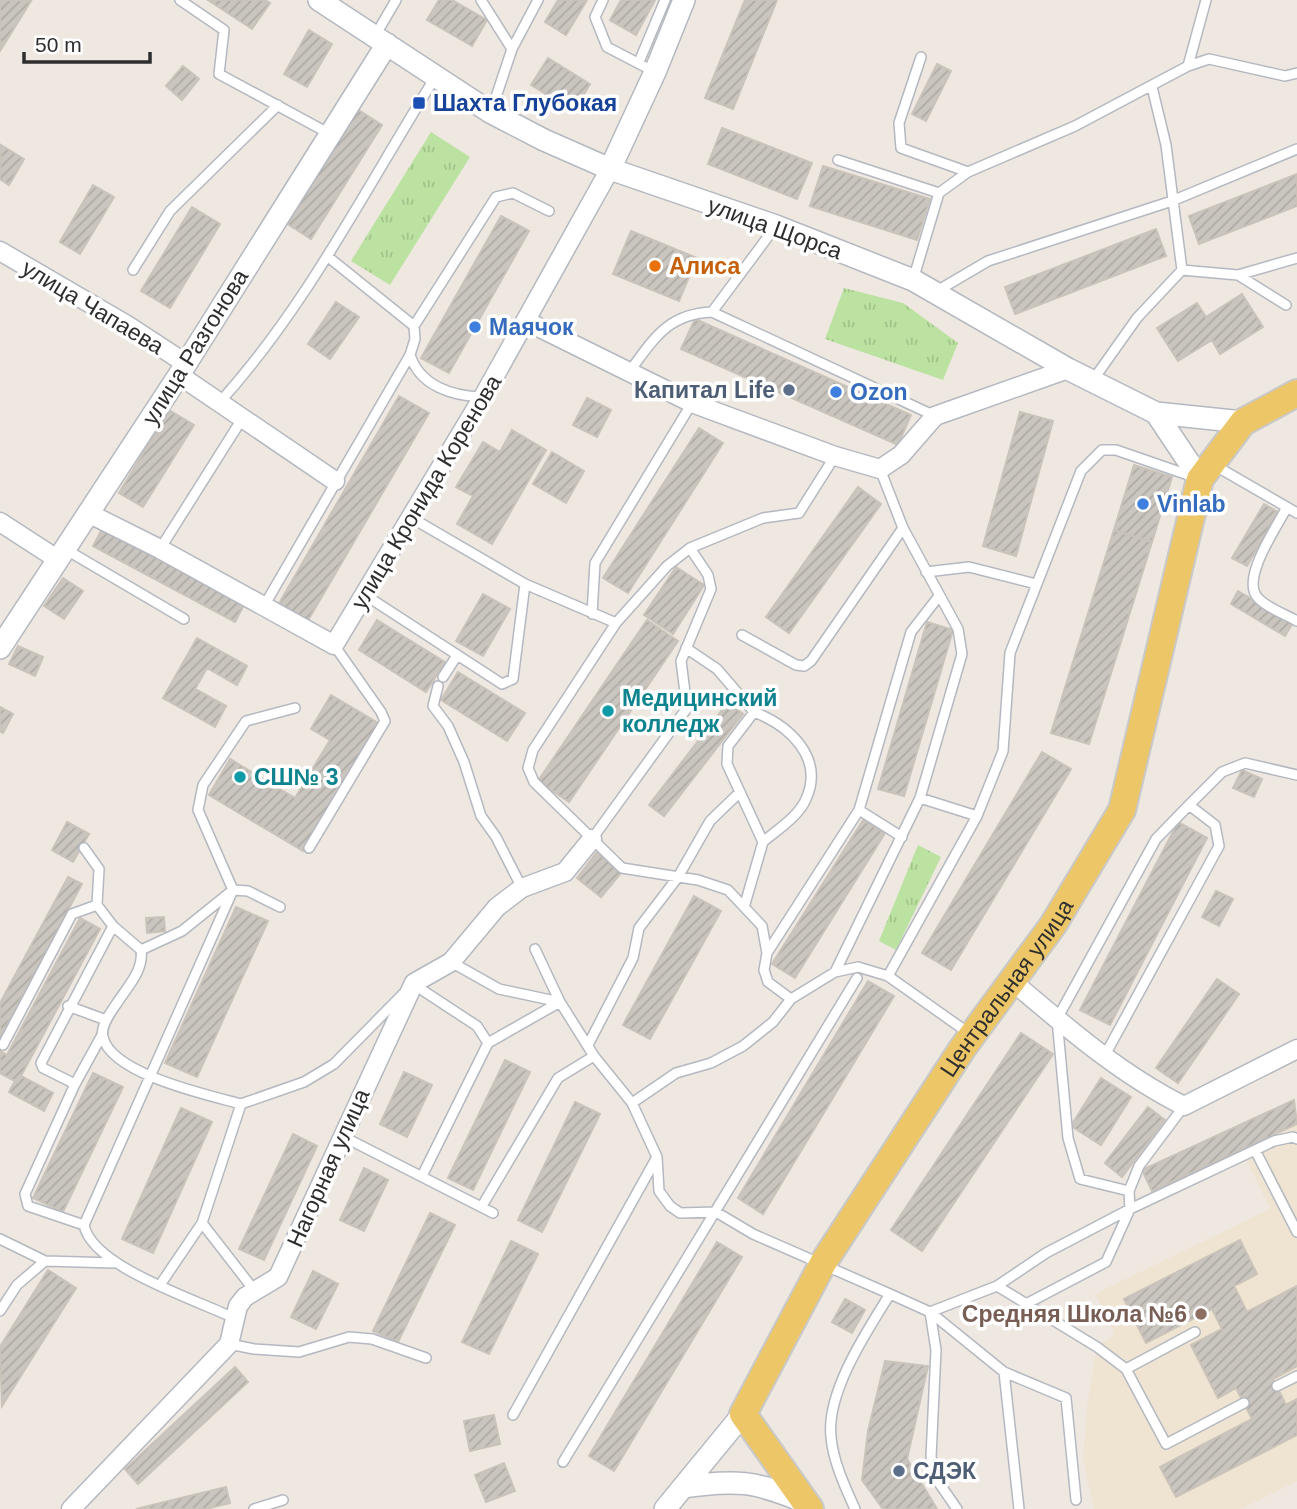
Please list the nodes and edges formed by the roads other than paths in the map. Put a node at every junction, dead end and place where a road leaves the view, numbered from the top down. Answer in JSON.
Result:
{"nodes":[{"id":1,"x":180,"y":0,"type":"edge"},
{"id":2,"x":319,"y":0,"type":"edge"},
{"id":3,"x":396,"y":0,"type":"edge"},
{"id":4,"x":482,"y":0,"type":"edge"},
{"id":5,"x":538,"y":0,"type":"edge"},
{"id":6,"x":603,"y":0,"type":"edge"},
{"id":7,"x":665,"y":0,"type":"edge"},
{"id":8,"x":684,"y":0,"type":"edge"},
{"id":9,"x":1206,"y":0,"type":"edge"},
{"id":10,"x":381,"y":40,"type":"junction"},
{"id":11,"x":512,"y":49,"type":"junction"},
{"id":12,"x":921,"y":57,"type":"dead end"},
{"id":13,"x":1188,"y":66,"type":"junction"},
{"id":14,"x":647,"y":67,"type":"junction"},
{"id":15,"x":1297,"y":73,"type":"edge"},
{"id":16,"x":437,"y":75,"type":"junction"},
{"id":17,"x":1152,"y":87,"type":"junction"},
{"id":18,"x":278,"y":105,"type":"junction"},
{"id":19,"x":490,"y":112,"type":"junction"},
{"id":20,"x":330,"y":134,"type":"junction"},
{"id":21,"x":1297,"y":149,"type":"edge"},
{"id":22,"x":838,"y":160,"type":"dead end"},
{"id":23,"x":610,"y":169,"type":"junction"},
{"id":24,"x":968,"y":172,"type":"junction"},
{"id":25,"x":939,"y":193,"type":"junction"},
{"id":26,"x":1172,"y":201,"type":"junction"},
{"id":27,"x":549,"y":211,"type":"dead end"},
{"id":28,"x":776,"y":226,"type":"junction"},
{"id":29,"x":0,"y":251,"type":"edge"},
{"id":30,"x":327,"y":257,"type":"junction"},
{"id":31,"x":1297,"y":258,"type":"edge"},
{"id":32,"x":133,"y":270,"type":"dead end"},
{"id":33,"x":1182,"y":270,"type":"junction"},
{"id":34,"x":1238,"y":275,"type":"junction"},
{"id":35,"x":913,"y":280,"type":"junction"},
{"id":36,"x":936,"y":292,"type":"junction"},
{"id":37,"x":1286,"y":306,"type":"dead end"},
{"id":38,"x":712,"y":312,"type":"junction"},
{"id":39,"x":526,"y":321,"type":"junction"},
{"id":40,"x":414,"y":326,"type":"junction"},
{"id":41,"x":410,"y":355,"type":"junction"},
{"id":42,"x":182,"y":369,"type":"junction"},
{"id":43,"x":1068,"y":369,"type":"junction"},
{"id":44,"x":629,"y":372,"type":"junction"},
{"id":45,"x":1092,"y":382,"type":"junction"},
{"id":46,"x":1297,"y":393,"type":"edge"},
{"id":47,"x":483,"y":397,"type":"junction"},
{"id":48,"x":219,"y":403,"type":"junction"},
{"id":49,"x":692,"y":403,"type":"junction"},
{"id":50,"x":1156,"y":413,"type":"junction"},
{"id":51,"x":935,"y":416,"type":"junction"},
{"id":52,"x":242,"y":419,"type":"junction"},
{"id":53,"x":1244,"y":422,"type":"junction"},
{"id":54,"x":835,"y":456,"type":"junction"},
{"id":55,"x":880,"y":469,"type":"junction"},
{"id":56,"x":1205,"y":471,"type":"junction"},
{"id":57,"x":335,"y":481,"type":"junction"},
{"id":58,"x":1287,"y":507,"type":"junction"},
{"id":59,"x":88,"y":513,"type":"junction"},
{"id":60,"x":1297,"y":513,"type":"edge"},
{"id":61,"x":410,"y":517,"type":"junction"},
{"id":62,"x":0,"y":522,"type":"edge"},
{"id":63,"x":903,"y":528,"type":"junction"},
{"id":64,"x":690,"y":548,"type":"junction"},
{"id":65,"x":160,"y":549,"type":"junction"},
{"id":66,"x":60,"y":554,"type":"junction"},
{"id":67,"x":926,"y":572,"type":"junction"},
{"id":68,"x":525,"y":584,"type":"junction"},
{"id":69,"x":1036,"y":584,"type":"junction"},
{"id":70,"x":365,"y":595,"type":"junction"},
{"id":71,"x":939,"y":596,"type":"junction"},
{"id":72,"x":264,"y":606,"type":"junction"},
{"id":73,"x":592,"y":614,"type":"junction"},
{"id":74,"x":184,"y":619,"type":"dead end"},
{"id":75,"x":1297,"y":621,"type":"edge"},
{"id":76,"x":616,"y":624,"type":"junction"},
{"id":77,"x":742,"y":635,"type":"dead end"},
{"id":78,"x":334,"y":645,"type":"junction"},
{"id":79,"x":0,"y":648,"type":"edge"},
{"id":80,"x":685,"y":648,"type":"junction"},
{"id":81,"x":456,"y":657,"type":"junction"},
{"id":82,"x":295,"y":708,"type":"dead end"},
{"id":83,"x":754,"y":712,"type":"junction"},
{"id":84,"x":1297,"y":775,"type":"edge"},
{"id":85,"x":740,"y":792,"type":"junction"},
{"id":86,"x":920,"y":798,"type":"junction"},
{"id":87,"x":1189,"y":806,"type":"junction"},
{"id":88,"x":859,"y":810,"type":"junction"},
{"id":89,"x":977,"y":816,"type":"junction"},
{"id":90,"x":902,"y":837,"type":"junction"},
{"id":91,"x":592,"y":839,"type":"junction"},
{"id":92,"x":763,"y":842,"type":"junction"},
{"id":93,"x":83,"y":848,"type":"dead end"},
{"id":94,"x":309,"y":848,"type":"dead end"},
{"id":95,"x":678,"y":877,"type":"junction"},
{"id":96,"x":522,"y":888,"type":"junction"},
{"id":97,"x":233,"y":890,"type":"junction"},
{"id":98,"x":745,"y":904,"type":"junction"},
{"id":99,"x":97,"y":905,"type":"junction"},
{"id":100,"x":280,"y":907,"type":"dead end"},
{"id":101,"x":113,"y":926,"type":"junction"},
{"id":102,"x":536,"y":949,"type":"dead end"},
{"id":103,"x":141,"y":950,"type":"junction"},
{"id":104,"x":767,"y":953,"type":"junction"},
{"id":105,"x":451,"y":962,"type":"junction"},
{"id":106,"x":835,"y":972,"type":"junction"},
{"id":107,"x":888,"y":976,"type":"junction"},
{"id":108,"x":857,"y":978,"type":"dead end"},
{"id":109,"x":1012,"y":981,"type":"junction"},
{"id":110,"x":414,"y":983,"type":"junction"},
{"id":111,"x":790,"y":999,"type":"junction"},
{"id":112,"x":560,"y":1002,"type":"junction"},
{"id":113,"x":68,"y":1006,"type":"junction"},
{"id":114,"x":1057,"y":1019,"type":"junction"},
{"id":115,"x":106,"y":1020,"type":"junction"},
{"id":116,"x":102,"y":1035,"type":"junction"},
{"id":117,"x":971,"y":1035,"type":"junction"},
{"id":118,"x":488,"y":1043,"type":"junction"},
{"id":119,"x":3,"y":1045,"type":"dead end"},
{"id":120,"x":588,"y":1045,"type":"junction"},
{"id":121,"x":1297,"y":1049,"type":"edge"},
{"id":122,"x":594,"y":1056,"type":"junction"},
{"id":123,"x":1104,"y":1057,"type":"junction"},
{"id":124,"x":149,"y":1077,"type":"junction"},
{"id":125,"x":75,"y":1084,"type":"junction"},
{"id":126,"x":632,"y":1103,"type":"junction"},
{"id":127,"x":241,"y":1104,"type":"junction"},
{"id":128,"x":1184,"y":1106,"type":"junction"},
{"id":129,"x":342,"y":1136,"type":"junction"},
{"id":130,"x":1297,"y":1139,"type":"edge"},
{"id":131,"x":1255,"y":1150,"type":"junction"},
{"id":132,"x":657,"y":1157,"type":"junction"},
{"id":133,"x":422,"y":1176,"type":"junction"},
{"id":134,"x":1129,"y":1191,"type":"junction"},
{"id":135,"x":482,"y":1206,"type":"junction"},
{"id":136,"x":1130,"y":1209,"type":"junction"},
{"id":137,"x":716,"y":1212,"type":"junction"},
{"id":138,"x":494,"y":1213,"type":"dead end"},
{"id":139,"x":202,"y":1223,"type":"junction"},
{"id":140,"x":84,"y":1225,"type":"junction"},
{"id":141,"x":1297,"y":1232,"type":"edge"},
{"id":142,"x":0,"y":1239,"type":"edge"},
{"id":143,"x":46,"y":1261,"type":"junction"},
{"id":144,"x":114,"y":1263,"type":"junction"},
{"id":145,"x":824,"y":1263,"type":"junction"},
{"id":146,"x":160,"y":1285,"type":"junction"},
{"id":147,"x":997,"y":1286,"type":"junction"},
{"id":148,"x":254,"y":1290,"type":"junction"},
{"id":149,"x":890,"y":1294,"type":"junction"},
{"id":150,"x":1026,"y":1304,"type":"junction"},
{"id":151,"x":0,"y":1311,"type":"edge"},
{"id":152,"x":930,"y":1312,"type":"junction"},
{"id":153,"x":234,"y":1318,"type":"junction"},
{"id":154,"x":1195,"y":1332,"type":"dead end"},
{"id":155,"x":229,"y":1344,"type":"junction"},
{"id":156,"x":426,"y":1358,"type":"dead end"},
{"id":157,"x":1126,"y":1369,"type":"junction"},
{"id":158,"x":1003,"y":1372,"type":"junction"},
{"id":159,"x":1297,"y":1376,"type":"edge"},
{"id":160,"x":1277,"y":1386,"type":"dead end"},
{"id":161,"x":1244,"y":1403,"type":"dead end"},
{"id":162,"x":743,"y":1414,"type":"junction"},
{"id":163,"x":513,"y":1415,"type":"dead end"},
{"id":164,"x":563,"y":1462,"type":"dead end"},
{"id":165,"x":683,"y":1487,"type":"junction"},
{"id":166,"x":1076,"y":1500,"type":"dead end"},
{"id":167,"x":808,"y":1506,"type":"edge"},
{"id":168,"x":71,"y":1509,"type":"edge"},
{"id":169,"x":254,"y":1509,"type":"edge"},
{"id":170,"x":280,"y":1509,"type":"edge"},
{"id":171,"x":665,"y":1509,"type":"edge"},
{"id":172,"x":855,"y":1509,"type":"edge"},
{"id":173,"x":957,"y":1509,"type":"edge"},
{"id":174,"x":1019,"y":1509,"type":"edge"}],
"edges":[{"from":1,"to":18,"type":"lane"},
{"from":2,"to":10,"type":"street","name":"улица Щорса"},
{"from":3,"to":10,"type":"lane"},
{"from":4,"to":11,"type":"lane"},
{"from":5,"to":11,"type":"lane"},
{"from":6,"to":14,"type":"lane"},
{"from":7,"to":14,"type":"lane"},
{"from":8,"to":14,"type":"street","name":"улица Кронида Коренова"},
{"from":9,"to":13,"type":"lane"},
{"from":10,"to":16,"type":"street","name":"улица Щорса"},
{"from":10,"to":20,"type":"street","name":"улица Разгонова"},
{"from":11,"to":19,"type":"lane"},
{"from":12,"to":24,"type":"lane"},
{"from":13,"to":15,"type":"lane"},
{"from":13,"to":17,"type":"lane"},
{"from":14,"to":23,"type":"street","name":"улица Кронида Коренова"},
{"from":16,"to":19,"type":"street","name":"улица Щорса"},
{"from":16,"to":30,"type":"lane"},
{"from":17,"to":24,"type":"lane"},
{"from":17,"to":26,"type":"lane"},
{"from":18,"to":20,"type":"lane"},
{"from":18,"to":32,"type":"lane"},
{"from":19,"to":23,"type":"street","name":"улица Щорса"},
{"from":20,"to":42,"type":"street","name":"улица Разгонова"},
{"from":21,"to":26,"type":"lane"},
{"from":22,"to":25,"type":"lane"},
{"from":23,"to":28,"type":"street","name":"улица Щорса"},
{"from":23,"to":39,"type":"street","name":"улица Кронида Коренова"},
{"from":24,"to":25,"type":"lane"},
{"from":25,"to":35,"type":"lane"},
{"from":26,"to":33,"type":"lane"},
{"from":26,"to":36,"type":"lane"},
{"from":27,"to":40,"type":"lane"},
{"from":28,"to":35,"type":"street","name":"улица Щорса"},
{"from":28,"to":38,"type":"lane"},
{"from":29,"to":42,"type":"street","name":"улица Чапаева"},
{"from":30,"to":40,"type":"lane"},
{"from":30,"to":48,"type":"lane"},
{"from":31,"to":34,"type":"lane"},
{"from":33,"to":34,"type":"lane"},
{"from":33,"to":45,"type":"lane"},
{"from":34,"to":37,"type":"lane"},
{"from":35,"to":36,"type":"street","name":"улица Щорса"},
{"from":36,"to":43,"type":"street","name":"улица Щорса"},
{"from":38,"to":44,"type":"lane"},
{"from":38,"to":51,"type":"lane"},
{"from":39,"to":44,"type":"street"},
{"from":39,"to":47,"type":"street","name":"улица Кронида Коренова"},
{"from":40,"to":41,"type":"lane"},
{"from":41,"to":47,"type":"lane"},
{"from":41,"to":57,"type":"lane"},
{"from":42,"to":48,"type":"street","name":"улица Чапаева"},
{"from":42,"to":59,"type":"street","name":"улица Разгонова"},
{"from":43,"to":45,"type":"street","name":"улица Щорса"},
{"from":43,"to":51,"type":"street"},
{"from":44,"to":49,"type":"street"},
{"from":45,"to":50,"type":"street","name":"улица Щорса"},
{"from":46,"to":53,"type":"main road"},
{"from":47,"to":61,"type":"street","name":"улица Кронида Коренова"},
{"from":48,"to":52,"type":"street","name":"улица Чапаева"},
{"from":49,"to":54,"type":"street"},
{"from":49,"to":73,"type":"lane"},
{"from":50,"to":53,"type":"street","name":"улица Щорса"},
{"from":50,"to":56,"type":"street"},
{"from":51,"to":55,"type":"street"},
{"from":52,"to":57,"type":"street","name":"улица Чапаева"},
{"from":52,"to":65,"type":"lane"},
{"from":53,"to":56,"type":"main road","name":"Центральная улица"},
{"from":54,"to":55,"type":"street"},
{"from":54,"to":64,"type":"lane"},
{"from":55,"to":63,"type":"lane"},
{"from":56,"to":58,"type":"lane"},
{"from":56,"to":69,"type":"lane"},
{"from":56,"to":109,"type":"main road","name":"Центральная улица"},
{"from":57,"to":72,"type":"lane"},
{"from":58,"to":60,"type":"lane"},
{"from":58,"to":75,"type":"lane"},
{"from":59,"to":65,"type":"street"},
{"from":59,"to":66,"type":"street","name":"улица Разгонова"},
{"from":61,"to":68,"type":"lane"},
{"from":61,"to":70,"type":"street","name":"улица Кронида Коренова"},
{"from":62,"to":66,"type":"street"},
{"from":63,"to":67,"type":"lane"},
{"from":63,"to":77,"type":"lane"},
{"from":64,"to":76,"type":"lane"},
{"from":64,"to":80,"type":"lane"},
{"from":65,"to":72,"type":"street"},
{"from":66,"to":74,"type":"lane"},
{"from":66,"to":79,"type":"street","name":"улица Разгонова"},
{"from":67,"to":69,"type":"lane"},
{"from":67,"to":71,"type":"lane"},
{"from":68,"to":73,"type":"lane"},
{"from":68,"to":81,"type":"lane"},
{"from":69,"to":89,"type":"lane"},
{"from":70,"to":78,"type":"street","name":"улица Кронида Коренова"},
{"from":70,"to":81,"type":"lane"},
{"from":71,"to":86,"type":"lane"},
{"from":71,"to":88,"type":"lane"},
{"from":72,"to":78,"type":"street"},
{"from":73,"to":76,"type":"lane"},
{"from":76,"to":91,"type":"lane"},
{"from":78,"to":94,"type":"lane"},
{"from":80,"to":83,"type":"lane"},
{"from":80,"to":91,"type":"lane"},
{"from":81,"to":96,"type":"lane"},
{"from":82,"to":97,"type":"lane"},
{"from":83,"to":85,"type":"lane"},
{"from":83,"to":92,"type":"lane"},
{"from":84,"to":87,"type":"lane"},
{"from":85,"to":92,"type":"lane"},
{"from":85,"to":95,"type":"lane"},
{"from":86,"to":89,"type":"lane"},
{"from":86,"to":90,"type":"lane"},
{"from":87,"to":114,"type":"lane"},
{"from":87,"to":123,"type":"lane"},
{"from":88,"to":90,"type":"lane"},
{"from":88,"to":104,"type":"lane"},
{"from":89,"to":107,"type":"lane"},
{"from":90,"to":106,"type":"lane"},
{"from":91,"to":95,"type":"lane"},
{"from":91,"to":96,"type":"street"},
{"from":92,"to":98,"type":"lane"},
{"from":93,"to":99,"type":"lane"},
{"from":95,"to":98,"type":"lane"},
{"from":95,"to":120,"type":"lane"},
{"from":96,"to":105,"type":"street"},
{"from":97,"to":100,"type":"lane"},
{"from":97,"to":103,"type":"lane"},
{"from":97,"to":124,"type":"lane"},
{"from":98,"to":104,"type":"lane"},
{"from":99,"to":101,"type":"lane"},
{"from":99,"to":119,"type":"lane"},
{"from":101,"to":103,"type":"lane"},
{"from":101,"to":113,"type":"lane"},
{"from":102,"to":112,"type":"lane"},
{"from":103,"to":115,"type":"lane"},
{"from":104,"to":111,"type":"lane"},
{"from":105,"to":110,"type":"street"},
{"from":105,"to":112,"type":"lane"},
{"from":106,"to":107,"type":"lane"},
{"from":106,"to":111,"type":"lane"},
{"from":107,"to":117,"type":"lane"},
{"from":108,"to":137,"type":"lane"},
{"from":109,"to":114,"type":"street"},
{"from":109,"to":117,"type":"main road","name":"Центральная улица"},
{"from":110,"to":118,"type":"lane"},
{"from":110,"to":127,"type":"lane"},
{"from":110,"to":129,"type":"street","name":"Нагорная улица"},
{"from":111,"to":126,"type":"lane"},
{"from":112,"to":118,"type":"lane"},
{"from":112,"to":120,"type":"lane"},
{"from":113,"to":115,"type":"lane"},
{"from":113,"to":125,"type":"lane"},
{"from":114,"to":123,"type":"street"},
{"from":114,"to":134,"type":"lane"},
{"from":115,"to":116,"type":"lane"},
{"from":116,"to":124,"type":"lane"},
{"from":116,"to":125,"type":"lane"},
{"from":117,"to":145,"type":"main road","name":"Центральная улица"},
{"from":118,"to":133,"type":"lane"},
{"from":120,"to":122,"type":"lane"},
{"from":121,"to":128,"type":"street"},
{"from":122,"to":126,"type":"lane"},
{"from":122,"to":135,"type":"lane"},
{"from":123,"to":128,"type":"street"},
{"from":124,"to":127,"type":"lane"},
{"from":124,"to":140,"type":"lane"},
{"from":125,"to":140,"type":"lane"},
{"from":126,"to":132,"type":"lane"},
{"from":127,"to":139,"type":"lane"},
{"from":128,"to":134,"type":"lane"},
{"from":129,"to":133,"type":"lane"},
{"from":129,"to":148,"type":"street","name":"Нагорная улица"},
{"from":130,"to":131,"type":"lane"},
{"from":131,"to":136,"type":"lane"},
{"from":131,"to":141,"type":"lane"},
{"from":132,"to":137,"type":"lane"},
{"from":132,"to":163,"type":"lane"},
{"from":133,"to":135,"type":"lane"},
{"from":134,"to":136,"type":"lane"},
{"from":135,"to":138,"type":"lane"},
{"from":136,"to":147,"type":"lane"},
{"from":136,"to":150,"type":"lane"},
{"from":137,"to":145,"type":"lane"},
{"from":137,"to":164,"type":"lane"},
{"from":139,"to":146,"type":"lane"},
{"from":139,"to":148,"type":"lane"},
{"from":140,"to":144,"type":"lane"},
{"from":142,"to":143,"type":"lane"},
{"from":143,"to":144,"type":"lane"},
{"from":143,"to":151,"type":"lane"},
{"from":144,"to":146,"type":"lane"},
{"from":145,"to":149,"type":"lane"},
{"from":145,"to":162,"type":"main road","name":"Центральная улица"},
{"from":146,"to":153,"type":"lane"},
{"from":147,"to":150,"type":"lane"},
{"from":147,"to":152,"type":"lane"},
{"from":148,"to":153,"type":"street","name":"Нагорная улица"},
{"from":149,"to":152,"type":"lane"},
{"from":149,"to":172,"type":"lane"},
{"from":150,"to":157,"type":"lane"},
{"from":152,"to":158,"type":"lane"},
{"from":152,"to":173,"type":"lane"},
{"from":153,"to":155,"type":"street","name":"Нагорная улица"},
{"from":154,"to":157,"type":"lane"},
{"from":155,"to":156,"type":"lane"},
{"from":155,"to":168,"type":"street"},
{"from":157,"to":161,"type":"lane"},
{"from":158,"to":166,"type":"lane"},
{"from":158,"to":174,"type":"lane"},
{"from":159,"to":160,"type":"lane"},
{"from":162,"to":165,"type":"street","name":"Центральная улица"},
{"from":162,"to":167,"type":"main road"},
{"from":165,"to":167,"type":"street"},
{"from":165,"to":171,"type":"street","name":"Центральная улица"},
{"from":169,"to":170,"type":"lane"}]}
